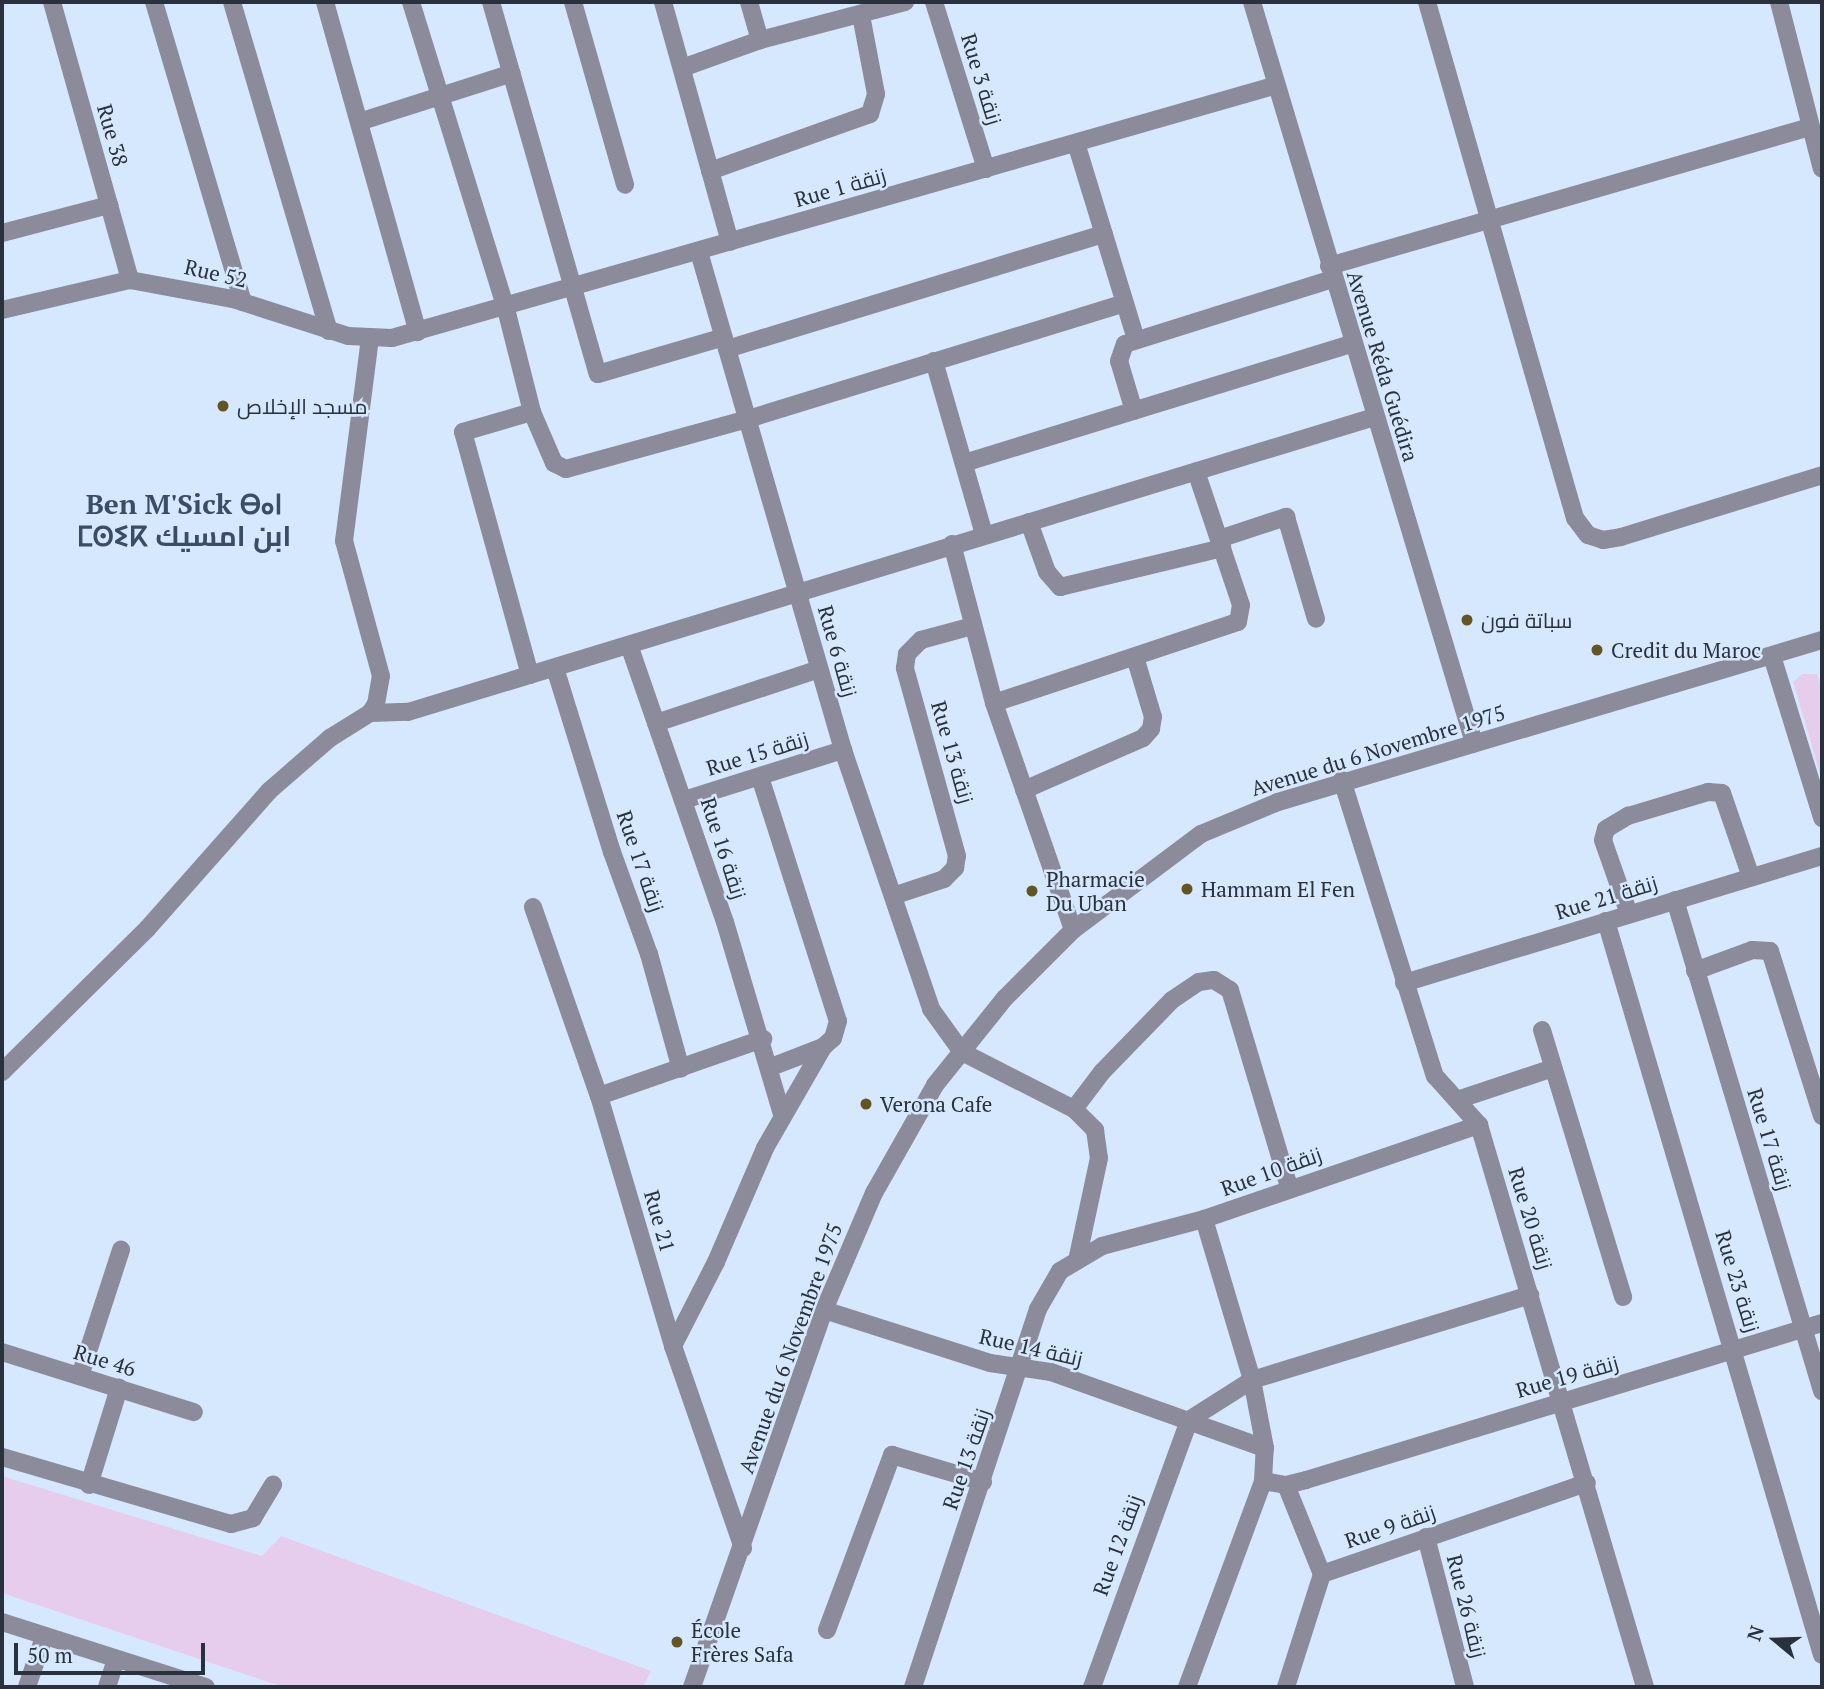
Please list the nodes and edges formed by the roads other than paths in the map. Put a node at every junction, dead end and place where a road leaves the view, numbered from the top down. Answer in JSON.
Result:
{"nodes":[{"id":1,"x":52,"y":2,"type":"edge"},
{"id":2,"x":154,"y":2,"type":"edge"},
{"id":3,"x":232,"y":2,"type":"edge"},
{"id":4,"x":325,"y":2,"type":"edge"},
{"id":5,"x":411,"y":2,"type":"edge"},
{"id":6,"x":491,"y":2,"type":"edge"},
{"id":7,"x":573,"y":2,"type":"edge"},
{"id":8,"x":663,"y":2,"type":"edge"},
{"id":9,"x":749,"y":2,"type":"edge"},
{"id":10,"x":905,"y":2,"type":"edge"},
{"id":11,"x":934,"y":2,"type":"edge"},
{"id":12,"x":1252,"y":2,"type":"edge"},
{"id":13,"x":1427,"y":2,"type":"edge"},
{"id":14,"x":1779,"y":2,"type":"edge"},
{"id":15,"x":861,"y":15,"type":"junction"},
{"id":16,"x":760,"y":40,"type":"junction"},
{"id":17,"x":682,"y":68,"type":"junction"},
{"id":18,"x":512,"y":73,"type":"junction"},
{"id":19,"x":1274,"y":86,"type":"junction"},
{"id":20,"x":442,"y":94,"type":"junction"},
{"id":21,"x":362,"y":121,"type":"junction"},
{"id":22,"x":1810,"y":127,"type":"junction"},
{"id":23,"x":1076,"y":142,"type":"junction"},
{"id":24,"x":986,"y":169,"type":"junction"},
{"id":25,"x":1822,"y":169,"type":"edge"},
{"id":26,"x":710,"y":171,"type":"junction"},
{"id":27,"x":625,"y":185,"type":"dead end"},
{"id":28,"x":110,"y":205,"type":"junction"},
{"id":29,"x":1490,"y":219,"type":"junction"},
{"id":30,"x":2,"y":233,"type":"edge"},
{"id":31,"x":1104,"y":234,"type":"junction"},
{"id":32,"x":730,"y":242,"type":"junction"},
{"id":33,"x":699,"y":251,"type":"junction"},
{"id":34,"x":1331,"y":272,"type":"junction"},
{"id":35,"x":130,"y":280,"type":"junction"},
{"id":36,"x":574,"y":288,"type":"junction"},
{"id":37,"x":243,"y":302,"type":"junction"},
{"id":38,"x":1125,"y":303,"type":"junction"},
{"id":39,"x":506,"y":309,"type":"junction"},
{"id":40,"x":2,"y":310,"type":"edge"},
{"id":41,"x":329,"y":331,"type":"junction"},
{"id":42,"x":418,"y":332,"type":"junction"},
{"id":43,"x":370,"y":339,"type":"junction"},
{"id":44,"x":1136,"y":340,"type":"junction"},
{"id":45,"x":725,"y":343,"type":"junction"},
{"id":46,"x":1352,"y":344,"type":"junction"},
{"id":47,"x":934,"y":361,"type":"junction"},
{"id":48,"x":1134,"y":411,"type":"junction"},
{"id":49,"x":531,"y":412,"type":"junction"},
{"id":50,"x":1374,"y":417,"type":"junction"},
{"id":51,"x":748,"y":418,"type":"junction"},
{"id":52,"x":964,"y":463,"type":"junction"},
{"id":53,"x":1196,"y":471,"type":"junction"},
{"id":54,"x":1822,"y":475,"type":"edge"},
{"id":55,"x":1029,"y":522,"type":"junction"},
{"id":56,"x":984,"y":534,"type":"junction"},
{"id":57,"x":1220,"y":543,"type":"junction"},
{"id":58,"x":952,"y":544,"type":"junction"},
{"id":59,"x":798,"y":595,"type":"junction"},
{"id":60,"x":1317,"y":619,"type":"dead end"},
{"id":61,"x":973,"y":626,"type":"junction"},
{"id":62,"x":1820,"y":641,"type":"edge"},
{"id":63,"x":629,"y":645,"type":"junction"},
{"id":64,"x":1772,"y":656,"type":"junction"},
{"id":65,"x":1135,"y":657,"type":"junction"},
{"id":66,"x":1822,"y":660,"type":"edge"},
{"id":67,"x":555,"y":668,"type":"junction"},
{"id":68,"x":819,"y":669,"type":"junction"},
{"id":69,"x":530,"y":675,"type":"junction"},
{"id":70,"x":994,"y":703,"type":"junction"},
{"id":71,"x":370,"y":713,"type":"junction"},
{"id":72,"x":656,"y":723,"type":"junction"},
{"id":73,"x":1474,"y":743,"type":"junction"},
{"id":74,"x":843,"y":750,"type":"junction"},
{"id":75,"x":760,"y":777,"type":"junction"},
{"id":76,"x":1342,"y":780,"type":"junction"},
{"id":77,"x":1024,"y":790,"type":"junction"},
{"id":78,"x":684,"y":800,"type":"junction"},
{"id":79,"x":1822,"y":818,"type":"edge"},
{"id":80,"x":1822,"y":856,"type":"edge"},
{"id":81,"x":1751,"y":877,"type":"junction"},
{"id":82,"x":893,"y":896,"type":"junction"},
{"id":83,"x":1675,"y":900,"type":"junction"},
{"id":84,"x":533,"y":907,"type":"dead end"},
{"id":85,"x":1629,"y":914,"type":"junction"},
{"id":86,"x":1606,"y":921,"type":"junction"},
{"id":87,"x":1073,"y":930,"type":"junction"},
{"id":88,"x":1695,"y":971,"type":"junction"},
{"id":89,"x":1404,"y":983,"type":"junction"},
{"id":90,"x":1542,"y":1030,"type":"dead end"},
{"id":91,"x":763,"y":1039,"type":"junction"},
{"id":92,"x":823,"y":1047,"type":"junction"},
{"id":93,"x":962,"y":1052,"type":"junction"},
{"id":94,"x":771,"y":1067,"type":"junction"},
{"id":95,"x":1553,"y":1068,"type":"junction"},
{"id":96,"x":681,"y":1069,"type":"junction"},
{"id":97,"x":2,"y":1072,"type":"edge"},
{"id":98,"x":599,"y":1096,"type":"junction"},
{"id":99,"x":1460,"y":1099,"type":"junction"},
{"id":100,"x":1074,"y":1109,"type":"junction"},
{"id":101,"x":782,"y":1114,"type":"junction"},
{"id":102,"x":1822,"y":1116,"type":"edge"},
{"id":103,"x":1479,"y":1125,"type":"junction"},
{"id":104,"x":1289,"y":1187,"type":"junction"},
{"id":105,"x":1204,"y":1219,"type":"junction"},
{"id":106,"x":121,"y":1250,"type":"dead end"},
{"id":107,"x":1078,"y":1256,"type":"junction"},
{"id":108,"x":1530,"y":1295,"type":"junction"},
{"id":109,"x":1623,"y":1297,"type":"dead end"},
{"id":110,"x":824,"y":1310,"type":"junction"},
{"id":111,"x":1822,"y":1323,"type":"edge"},
{"id":112,"x":1804,"y":1329,"type":"junction"},
{"id":113,"x":673,"y":1346,"type":"junction"},
{"id":114,"x":2,"y":1352,"type":"edge"},
{"id":115,"x":1737,"y":1353,"type":"junction"},
{"id":116,"x":1021,"y":1368,"type":"junction"},
{"id":117,"x":80,"y":1376,"type":"junction"},
{"id":118,"x":1252,"y":1380,"type":"junction"},
{"id":119,"x":119,"y":1388,"type":"junction"},
{"id":120,"x":1822,"y":1391,"type":"edge"},
{"id":121,"x":1563,"y":1401,"type":"junction"},
{"id":122,"x":194,"y":1412,"type":"dead end"},
{"id":123,"x":1189,"y":1420,"type":"junction"},
{"id":124,"x":1265,"y":1448,"type":"junction"},
{"id":125,"x":2,"y":1457,"type":"edge"},
{"id":126,"x":1263,"y":1481,"type":"junction"},
{"id":127,"x":983,"y":1482,"type":"junction"},
{"id":128,"x":1587,"y":1483,"type":"junction"},
{"id":129,"x":89,"y":1485,"type":"junction"},
{"id":130,"x":273,"y":1485,"type":"dead end"},
{"id":131,"x":1286,"y":1485,"type":"junction"},
{"id":132,"x":1426,"y":1537,"type":"junction"},
{"id":133,"x":743,"y":1548,"type":"junction"},
{"id":134,"x":1322,"y":1574,"type":"junction"},
{"id":135,"x":1817,"y":1620,"type":"edge"},
{"id":136,"x":2,"y":1622,"type":"edge"},
{"id":137,"x":827,"y":1630,"type":"dead end"},
{"id":138,"x":44,"y":1637,"type":"junction"},
{"id":139,"x":1822,"y":1655,"type":"edge"},
{"id":140,"x":116,"y":1658,"type":"junction"},
{"id":141,"x":200,"y":1686,"type":"edge"},
{"id":142,"x":1095,"y":1686,"type":"edge"},
{"id":143,"x":27,"y":1687,"type":"edge"},
{"id":144,"x":107,"y":1687,"type":"edge"},
{"id":145,"x":692,"y":1687,"type":"edge"},
{"id":146,"x":913,"y":1687,"type":"edge"},
{"id":147,"x":1187,"y":1687,"type":"edge"},
{"id":148,"x":1286,"y":1687,"type":"edge"},
{"id":149,"x":1465,"y":1687,"type":"edge"},
{"id":150,"x":1645,"y":1687,"type":"edge"}],
"edges":[{"from":1,"to":28,"type":"street","name":"Rue 38"},
{"from":2,"to":37,"type":"street"},
{"from":3,"to":41,"type":"street"},
{"from":4,"to":21,"type":"street"},
{"from":5,"to":20,"type":"street"},
{"from":6,"to":18,"type":"street"},
{"from":7,"to":27,"type":"street"},
{"from":8,"to":17,"type":"street"},
{"from":9,"to":16,"type":"street"},
{"from":10,"to":15,"type":"street"},
{"from":11,"to":24,"type":"street","name":"Rue 3 زنقة"},
{"from":12,"to":19,"type":"street","name":"Avenue Réda Guédira"},
{"from":13,"to":29,"type":"street"},
{"from":14,"to":22,"type":"street"},
{"from":15,"to":16,"type":"street"},
{"from":15,"to":26,"type":"street"},
{"from":16,"to":17,"type":"street"},
{"from":17,"to":26,"type":"street"},
{"from":18,"to":20,"type":"street"},
{"from":18,"to":36,"type":"street"},
{"from":19,"to":23,"type":"street","name":"Rue 1 زنقة"},
{"from":19,"to":34,"type":"street","name":"Avenue Réda Guédira"},
{"from":20,"to":21,"type":"street"},
{"from":20,"to":39,"type":"street"},
{"from":21,"to":42,"type":"street"},
{"from":22,"to":25,"type":"street"},
{"from":22,"to":29,"type":"street"},
{"from":23,"to":24,"type":"street","name":"Rue 1 زنقة"},
{"from":23,"to":31,"type":"street"},
{"from":24,"to":32,"type":"street","name":"Rue 1 زنقة"},
{"from":26,"to":32,"type":"street"},
{"from":28,"to":30,"type":"street"},
{"from":28,"to":35,"type":"street","name":"Rue 38"},
{"from":29,"to":34,"type":"street"},
{"from":29,"to":54,"type":"street"},
{"from":31,"to":38,"type":"street"},
{"from":31,"to":45,"type":"street"},
{"from":32,"to":33,"type":"street","name":"Rue 1 زنقة"},
{"from":33,"to":36,"type":"street","name":"Rue 1 زنقة"},
{"from":33,"to":45,"type":"street","name":"Rue 6 زنقة"},
{"from":34,"to":44,"type":"street"},
{"from":34,"to":46,"type":"street","name":"Avenue Réda Guédira"},
{"from":35,"to":37,"type":"street","name":"Rue 52"},
{"from":35,"to":40,"type":"street","name":"Rue 52"},
{"from":36,"to":39,"type":"street","name":"Rue 1 زنقة"},
{"from":36,"to":45,"type":"street"},
{"from":37,"to":41,"type":"street","name":"Rue 52"},
{"from":38,"to":44,"type":"street"},
{"from":38,"to":47,"type":"street"},
{"from":39,"to":42,"type":"street","name":"Rue 1 زنقة"},
{"from":39,"to":49,"type":"street"},
{"from":41,"to":43,"type":"street","name":"Rue 52"},
{"from":42,"to":43,"type":"street","name":"Rue 52"},
{"from":43,"to":71,"type":"street"},
{"from":44,"to":48,"type":"street"},
{"from":45,"to":51,"type":"street","name":"Rue 6 زنقة"},
{"from":46,"to":48,"type":"street"},
{"from":46,"to":50,"type":"street","name":"Avenue Réda Guédira"},
{"from":47,"to":51,"type":"street"},
{"from":47,"to":52,"type":"street"},
{"from":48,"to":52,"type":"street"},
{"from":49,"to":51,"type":"street"},
{"from":49,"to":69,"type":"street"},
{"from":50,"to":53,"type":"street"},
{"from":50,"to":73,"type":"street","name":"Avenue Réda Guédira"},
{"from":51,"to":59,"type":"street","name":"Rue 6 زنقة"},
{"from":52,"to":56,"type":"street"},
{"from":53,"to":55,"type":"street"},
{"from":53,"to":57,"type":"street"},
{"from":55,"to":56,"type":"street"},
{"from":55,"to":57,"type":"street"},
{"from":56,"to":58,"type":"street"},
{"from":57,"to":60,"type":"street"},
{"from":57,"to":65,"type":"street"},
{"from":58,"to":59,"type":"street"},
{"from":58,"to":61,"type":"street"},
{"from":59,"to":63,"type":"street"},
{"from":59,"to":68,"type":"street","name":"Rue 6 زنقة"},
{"from":61,"to":70,"type":"street"},
{"from":61,"to":82,"type":"street","name":"Rue 13 زنقة"},
{"from":62,"to":64,"type":"street","name":"Avenue du 6 Novembre 1975"},
{"from":62,"to":66,"type":"street"},
{"from":63,"to":67,"type":"street"},
{"from":63,"to":72,"type":"street","name":"Rue 16 زنقة"},
{"from":64,"to":73,"type":"street","name":"Avenue du 6 Novembre 1975"},
{"from":64,"to":79,"type":"street"},
{"from":65,"to":70,"type":"street"},
{"from":65,"to":77,"type":"street"},
{"from":67,"to":69,"type":"street"},
{"from":67,"to":96,"type":"street","name":"Rue 17 زنقة"},
{"from":68,"to":72,"type":"street"},
{"from":68,"to":74,"type":"street","name":"Rue 6 زنقة"},
{"from":69,"to":71,"type":"street"},
{"from":70,"to":77,"type":"street"},
{"from":71,"to":97,"type":"street"},
{"from":72,"to":78,"type":"street","name":"Rue 16 زنقة"},
{"from":73,"to":76,"type":"street","name":"Avenue du 6 Novembre 1975"},
{"from":74,"to":75,"type":"street","name":"Rue 15 زنقة"},
{"from":74,"to":82,"type":"street","name":"Rue 6 زنقة"},
{"from":75,"to":78,"type":"street","name":"Rue 15 زنقة"},
{"from":75,"to":92,"type":"street"},
{"from":76,"to":87,"type":"street","name":"Avenue du 6 Novembre 1975"},
{"from":76,"to":89,"type":"street","name":"Rue 20 زنقة"},
{"from":77,"to":87,"type":"street"},
{"from":78,"to":91,"type":"street","name":"Rue 16 زنقة"},
{"from":80,"to":81,"type":"street","name":"Rue 21 زنقة"},
{"from":81,"to":83,"type":"street","name":"Rue 21 زنقة"},
{"from":81,"to":85,"type":"street"},
{"from":82,"to":93,"type":"street","name":"Rue 6 زنقة"},
{"from":83,"to":85,"type":"street","name":"Rue 21 زنقة"},
{"from":83,"to":88,"type":"street","name":"Rue 17 زنقة"},
{"from":84,"to":98,"type":"street","name":"Rue 21"},
{"from":85,"to":86,"type":"street","name":"Rue 21 زنقة"},
{"from":86,"to":89,"type":"street","name":"Rue 21 زنقة"},
{"from":86,"to":115,"type":"street","name":"Rue 23 زنقة"},
{"from":87,"to":93,"type":"street","name":"Avenue du 6 Novembre 1975"},
{"from":88,"to":102,"type":"street"},
{"from":88,"to":112,"type":"street","name":"Rue 17 زنقة"},
{"from":89,"to":99,"type":"street","name":"Rue 20 زنقة"},
{"from":90,"to":95,"type":"street"},
{"from":91,"to":94,"type":"street","name":"Rue 16 زنقة"},
{"from":91,"to":96,"type":"street"},
{"from":92,"to":94,"type":"street"},
{"from":92,"to":101,"type":"street"},
{"from":93,"to":100,"type":"street"},
{"from":93,"to":110,"type":"street","name":"Avenue du 6 Novembre 1975"},
{"from":94,"to":101,"type":"street","name":"Rue 16 زنقة"},
{"from":95,"to":99,"type":"street"},
{"from":95,"to":109,"type":"street"},
{"from":96,"to":98,"type":"street"},
{"from":98,"to":113,"type":"street","name":"Rue 21"},
{"from":99,"to":103,"type":"street","name":"Rue 20 زنقة"},
{"from":100,"to":104,"type":"street"},
{"from":100,"to":107,"type":"street"},
{"from":101,"to":113,"type":"street"},
{"from":103,"to":104,"type":"street","name":"Rue 10 زنقة"},
{"from":103,"to":108,"type":"street","name":"Rue 20 زنقة"},
{"from":104,"to":105,"type":"street","name":"Rue 10 زنقة"},
{"from":105,"to":107,"type":"street","name":"Rue 10 زنقة"},
{"from":105,"to":118,"type":"street"},
{"from":106,"to":117,"type":"street"},
{"from":107,"to":116,"type":"street","name":"Rue 13 زنقة"},
{"from":108,"to":118,"type":"street"},
{"from":108,"to":121,"type":"street","name":"Rue 20 زنقة"},
{"from":110,"to":116,"type":"street","name":"Rue 14 زنقة"},
{"from":110,"to":133,"type":"street","name":"Avenue du 6 Novembre 1975"},
{"from":111,"to":112,"type":"street","name":"Rue 19 زنقة"},
{"from":112,"to":115,"type":"street","name":"Rue 19 زنقة"},
{"from":112,"to":120,"type":"street","name":"Rue 17 زنقة"},
{"from":113,"to":133,"type":"street","name":"Rue 21"},
{"from":114,"to":117,"type":"street","name":"Rue 46"},
{"from":115,"to":121,"type":"street","name":"Rue 19 زنقة"},
{"from":115,"to":135,"type":"street","name":"Rue 23 زنقة"},
{"from":116,"to":123,"type":"street","name":"Rue 14 زنقة"},
{"from":116,"to":127,"type":"street","name":"Rue 13 زنقة"},
{"from":117,"to":119,"type":"street","name":"Rue 46"},
{"from":118,"to":123,"type":"street"},
{"from":118,"to":124,"type":"street"},
{"from":119,"to":122,"type":"street","name":"Rue 46"},
{"from":119,"to":129,"type":"street"},
{"from":121,"to":128,"type":"street","name":"Rue 20 زنقة"},
{"from":121,"to":131,"type":"street","name":"Rue 19 زنقة"},
{"from":123,"to":124,"type":"street","name":"Rue 14 زنقة"},
{"from":123,"to":142,"type":"street","name":"Rue 12 زنقة"},
{"from":124,"to":126,"type":"street"},
{"from":125,"to":129,"type":"street"},
{"from":126,"to":131,"type":"street"},
{"from":126,"to":147,"type":"street"},
{"from":127,"to":137,"type":"street"},
{"from":127,"to":146,"type":"street","name":"Rue 13 زنقة"},
{"from":128,"to":132,"type":"street","name":"Rue 9 زنقة"},
{"from":128,"to":150,"type":"street","name":"Rue 20 زنقة"},
{"from":129,"to":130,"type":"street"},
{"from":131,"to":134,"type":"street"},
{"from":132,"to":134,"type":"street","name":"Rue 9 زنقة"},
{"from":132,"to":149,"type":"street","name":"Rue 26 زنقة"},
{"from":133,"to":145,"type":"street","name":"Avenue du 6 Novembre 1975"},
{"from":134,"to":148,"type":"street"},
{"from":135,"to":139,"type":"street","name":"Rue 23 زنقة"},
{"from":136,"to":138,"type":"street"},
{"from":138,"to":140,"type":"street"},
{"from":138,"to":143,"type":"street"},
{"from":140,"to":141,"type":"street"},
{"from":140,"to":144,"type":"street"}]}
